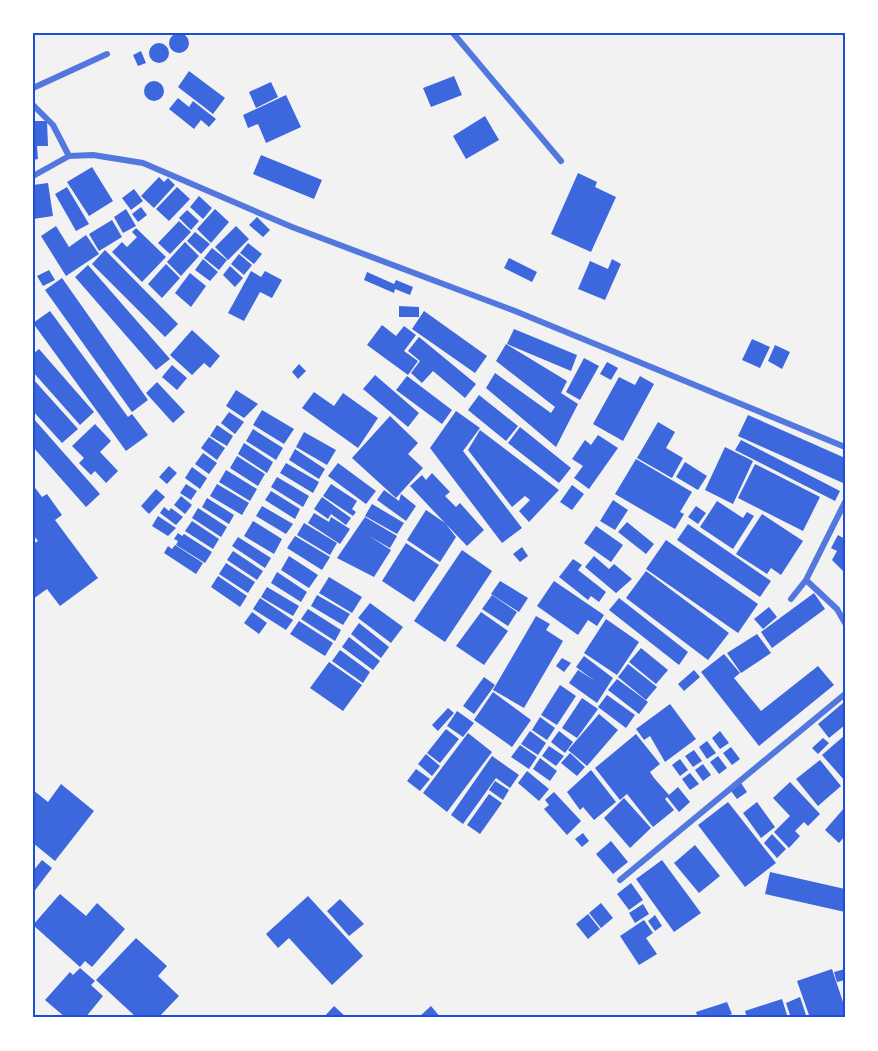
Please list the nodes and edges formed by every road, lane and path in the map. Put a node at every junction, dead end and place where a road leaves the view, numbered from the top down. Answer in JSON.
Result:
{"nodes":[{"id":1,"x":453,"y":33,"type":"edge"},
{"id":2,"x":107,"y":54,"type":"dead end"},
{"id":3,"x":33,"y":88,"type":"edge"},
{"id":4,"x":33,"y":105,"type":"edge"},
{"id":5,"x":69,"y":156,"type":"junction"},
{"id":6,"x":561,"y":161,"type":"dead end"},
{"id":7,"x":33,"y":176,"type":"edge"},
{"id":8,"x":845,"y":447,"type":"edge"},
{"id":9,"x":845,"y":502,"type":"edge"},
{"id":10,"x":806,"y":580,"type":"junction"},
{"id":11,"x":791,"y":599,"type":"dead end"},
{"id":12,"x":845,"y":622,"type":"edge"},
{"id":13,"x":845,"y":694,"type":"edge"},
{"id":14,"x":620,"y":880,"type":"dead end"}],
"edges":[{"from":1,"to":6,"type":"street"},
{"from":2,"to":3,"type":"street"},
{"from":4,"to":5,"type":"street"},
{"from":5,"to":7,"type":"street"},
{"from":5,"to":8,"type":"street"},
{"from":9,"to":10,"type":"street"},
{"from":10,"to":11,"type":"street"},
{"from":10,"to":12,"type":"street"},
{"from":13,"to":14,"type":"street"}]}
